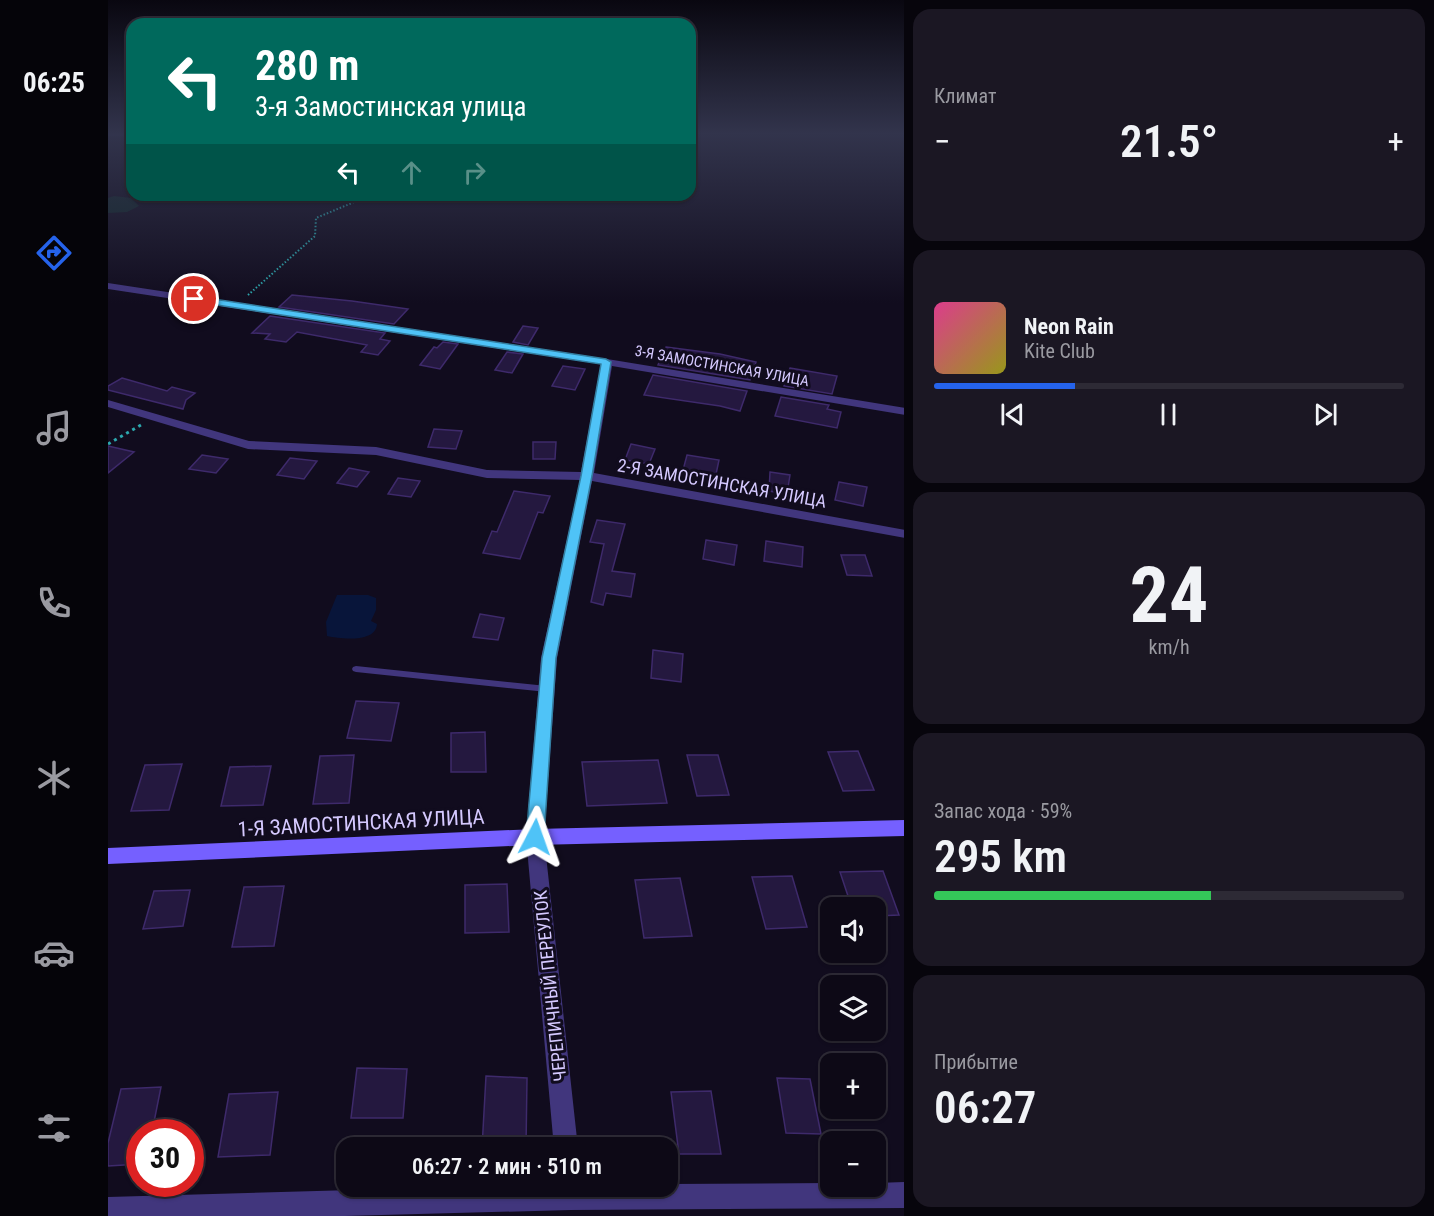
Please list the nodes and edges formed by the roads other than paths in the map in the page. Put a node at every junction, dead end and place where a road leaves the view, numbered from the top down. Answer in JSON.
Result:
{"nodes":[{"id":1,"x":108,"y":286,"type":"edge"},
{"id":2,"x":606,"y":362,"type":"junction"},
{"id":3,"x":108,"y":403,"type":"edge"},
{"id":4,"x":904,"y":412,"type":"edge"},
{"id":5,"x":587,"y":476,"type":"junction"},
{"id":6,"x":904,"y":534,"type":"edge"},
{"id":7,"x":356,"y":669,"type":"dead end"},
{"id":8,"x":547,"y":689,"type":"junction"},
{"id":9,"x":904,"y":828,"type":"edge"},
{"id":10,"x":535,"y":837,"type":"junction"},
{"id":11,"x":108,"y":856,"type":"edge"},
{"id":12,"x":565,"y":1137,"type":"edge"},
{"id":13,"x":678,"y":1193,"type":"edge"},
{"id":14,"x":904,"y":1195,"type":"edge"},
{"id":15,"x":442,"y":1197,"type":"edge"},
{"id":16,"x":108,"y":1210,"type":"edge"}],
"edges":[{"from":1,"to":2,"type":"street","name":"3-Я ЗАМОСТИНСКАЯ УЛИЦА"},
{"from":2,"to":4,"type":"street","name":"3-Я ЗАМОСТИНСКАЯ УЛИЦА"},
{"from":2,"to":5,"type":"street","name":"ЧЕРЕПИЧНЫЙ ПЕРЕУЛОК"},
{"from":3,"to":5,"type":"street","name":"2-Я ЗАМОСТИНСКАЯ УЛИЦА"},
{"from":5,"to":6,"type":"street","name":"2-Я ЗАМОСТИНСКАЯ УЛИЦА"},
{"from":5,"to":8,"type":"street","name":"ЧЕРЕПИЧНЫЙ ПЕРЕУЛОК"},
{"from":7,"to":8,"type":"lane"},
{"from":8,"to":10,"type":"street","name":"ЧЕРЕПИЧНЫЙ ПЕРЕУЛОК"},
{"from":9,"to":10,"type":"street","name":"1-Я ЗАМОСТИНСКАЯ УЛИЦА"},
{"from":10,"to":11,"type":"street","name":"1-Я ЗАМОСТИНСКАЯ УЛИЦА"},
{"from":10,"to":12,"type":"street","name":"ЧЕРЕПИЧНЫЙ ПЕРЕУЛОК"},
{"from":13,"to":14,"type":"street"},
{"from":15,"to":16,"type":"street"}]}
